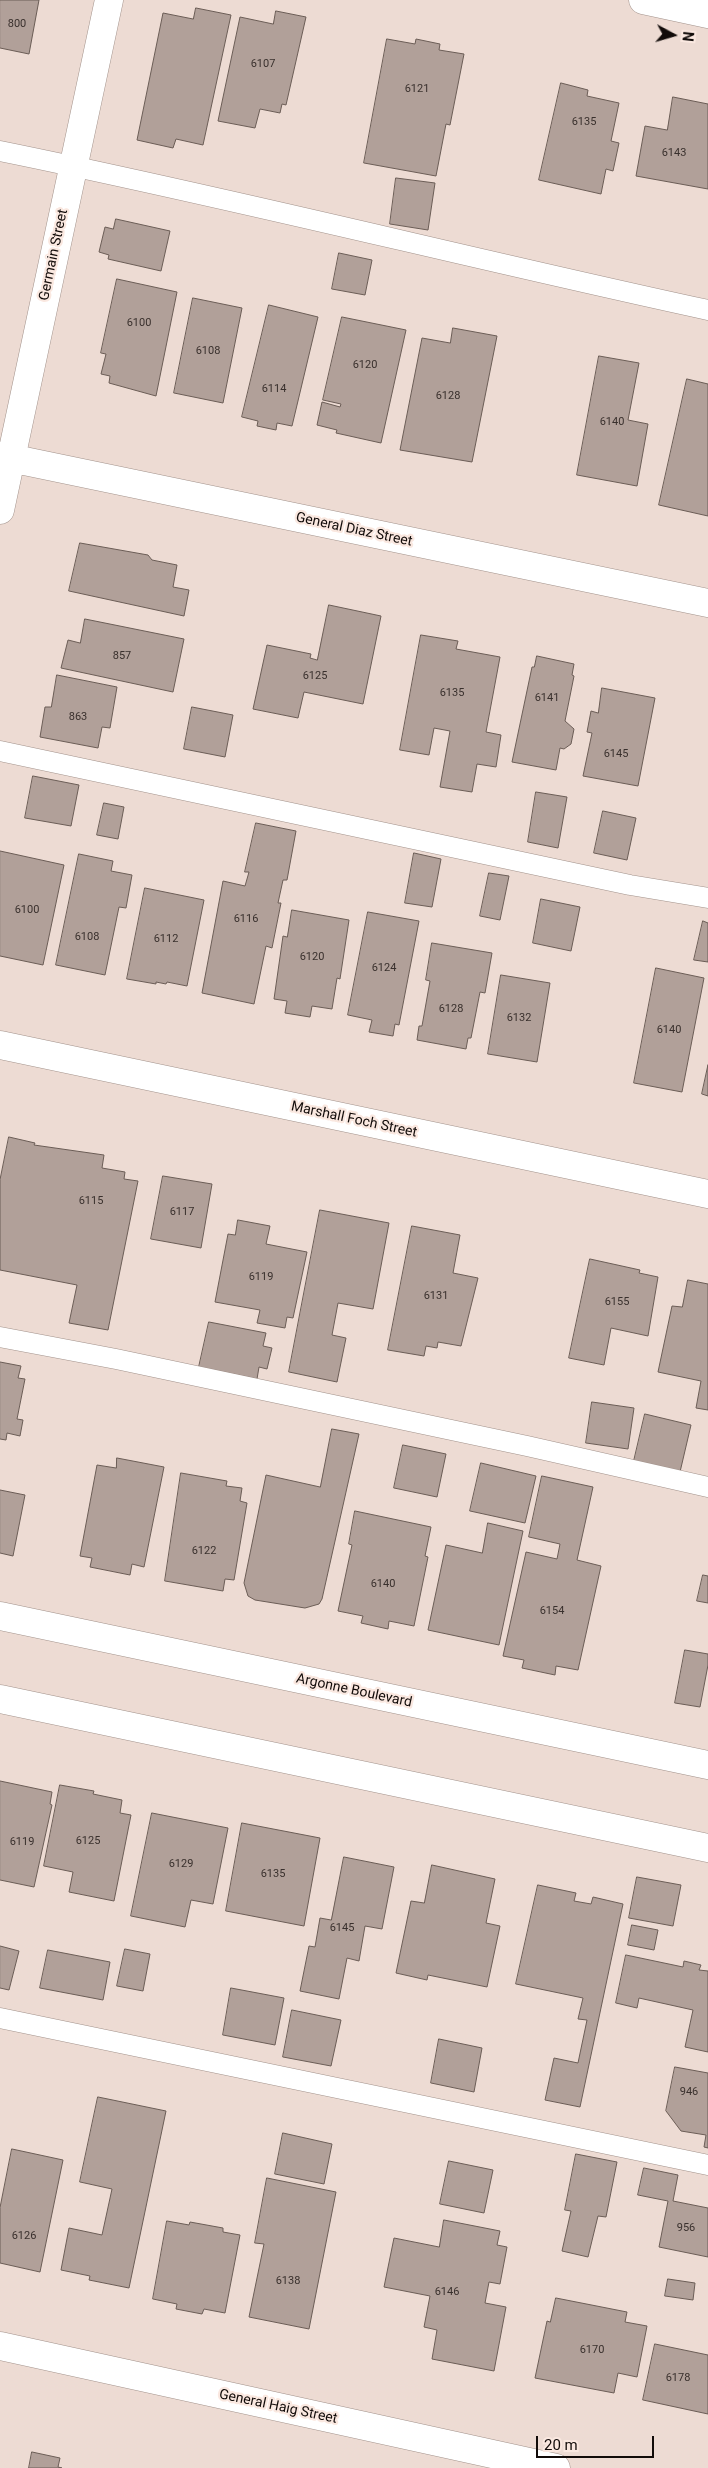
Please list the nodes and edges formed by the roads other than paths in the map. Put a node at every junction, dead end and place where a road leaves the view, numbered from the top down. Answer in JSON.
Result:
{"nodes":[{"id":1,"x":109,"y":0,"type":"edge"},
{"id":2,"x":643,"y":0,"type":"edge"},
{"id":3,"x":708,"y":14,"type":"edge"},
{"id":4,"x":0,"y":151,"type":"edge"},
{"id":5,"x":73,"y":166,"type":"junction"},
{"id":6,"x":708,"y":310,"type":"edge"},
{"id":7,"x":6,"y":457,"type":"edge"},
{"id":8,"x":0,"y":510,"type":"edge"},
{"id":9,"x":708,"y":603,"type":"edge"},
{"id":10,"x":0,"y":751,"type":"edge"},
{"id":11,"x":708,"y":898,"type":"edge"},
{"id":12,"x":0,"y":1045,"type":"edge"},
{"id":13,"x":708,"y":1194,"type":"edge"},
{"id":14,"x":0,"y":1337,"type":"edge"},
{"id":15,"x":708,"y":1487,"type":"edge"},
{"id":16,"x":0,"y":1616,"type":"edge"},
{"id":17,"x":0,"y":1699,"type":"edge"},
{"id":18,"x":708,"y":1765,"type":"edge"},
{"id":19,"x":708,"y":1848,"type":"edge"},
{"id":20,"x":0,"y":2018,"type":"edge"},
{"id":21,"x":708,"y":2165,"type":"edge"},
{"id":22,"x":0,"y":2346,"type":"edge"},
{"id":23,"x":556,"y":2468,"type":"edge"}],
"edges":[{"from":1,"to":5,"type":"street","name":"Germain Street"},
{"from":2,"to":3,"type":"street"},
{"from":4,"to":5,"type":"lane"},
{"from":5,"to":6,"type":"lane"},
{"from":5,"to":7,"type":"street","name":"Germain Street"},
{"from":7,"to":8,"type":"street","name":"Germain Street"},
{"from":7,"to":9,"type":"street","name":"General Diaz Street"},
{"from":10,"to":11,"type":"lane"},
{"from":12,"to":13,"type":"street","name":"Marshall Foch Street"},
{"from":14,"to":15,"type":"lane"},
{"from":16,"to":18,"type":"street","name":"Argonne Boulevard"},
{"from":17,"to":19,"type":"street"},
{"from":20,"to":21,"type":"lane"},
{"from":22,"to":23,"type":"street","name":"General Haig Street"}]}
